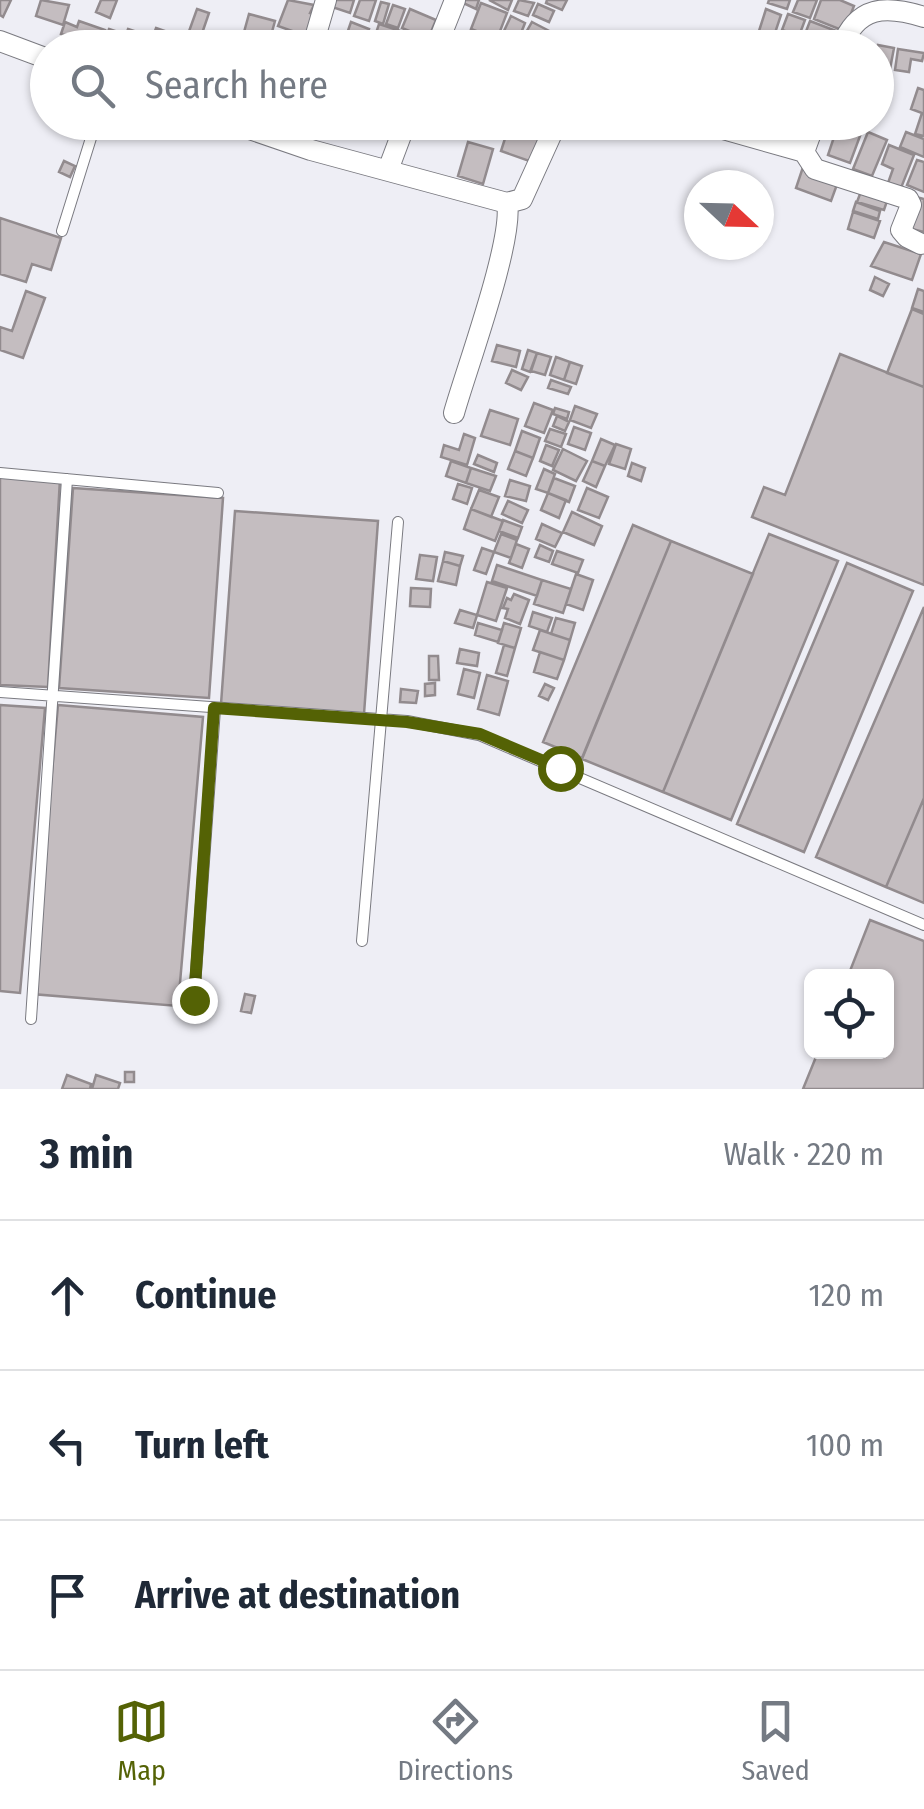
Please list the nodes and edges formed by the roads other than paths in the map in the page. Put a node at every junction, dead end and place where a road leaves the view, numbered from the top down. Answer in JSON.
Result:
{"nodes":[{"id":1,"x":326,"y":0,"type":"edge"},
{"id":2,"x":455,"y":0,"type":"edge"},
{"id":3,"x":924,"y":17,"type":"edge"},
{"id":4,"x":317,"y":30,"type":"edge"},
{"id":5,"x":443,"y":30,"type":"edge"},
{"id":6,"x":851,"y":30,"type":"edge"},
{"id":7,"x":0,"y":41,"type":"edge"},
{"id":8,"x":30,"y":52,"type":"edge"},
{"id":9,"x":90,"y":140,"type":"edge"},
{"id":10,"x":309,"y":140,"type":"edge"},
{"id":11,"x":399,"y":140,"type":"edge"},
{"id":12,"x":550,"y":140,"type":"edge"},
{"id":13,"x":762,"y":140,"type":"edge"},
{"id":14,"x":808,"y":140,"type":"edge"},
{"id":15,"x":804,"y":152,"type":"junction"},
{"id":16,"x":388,"y":170,"type":"junction"},
{"id":17,"x":507,"y":203,"type":"junction"},
{"id":18,"x":62,"y":231,"type":"dead end"},
{"id":19,"x":921,"y":244,"type":"dead end"},
{"id":20,"x":454,"y":413,"type":"dead end"},
{"id":21,"x":0,"y":473,"type":"edge"},
{"id":22,"x":67,"y":479,"type":"junction"},
{"id":23,"x":218,"y":493,"type":"dead end"},
{"id":24,"x":398,"y":522,"type":"dead end"},
{"id":25,"x":0,"y":692,"type":"edge"},
{"id":26,"x":54,"y":695,"type":"junction"},
{"id":27,"x":214,"y":708,"type":"junction"},
{"id":28,"x":380,"y":720,"type":"junction"},
{"id":29,"x":924,"y":924,"type":"edge"},
{"id":30,"x":362,"y":942,"type":"dead end"},
{"id":31,"x":194,"y":1000,"type":"dead end"},
{"id":32,"x":31,"y":1019,"type":"dead end"}],
"edges":[{"from":1,"to":4,"type":"street"},
{"from":2,"to":5,"type":"street"},
{"from":3,"to":6,"type":"street"},
{"from":7,"to":8,"type":"street"},
{"from":9,"to":18,"type":"lane"},
{"from":10,"to":16,"type":"street"},
{"from":11,"to":16,"type":"street"},
{"from":12,"to":17,"type":"street"},
{"from":13,"to":15,"type":"street"},
{"from":14,"to":15,"type":"street"},
{"from":15,"to":19,"type":"street"},
{"from":16,"to":17,"type":"street"},
{"from":17,"to":20,"type":"street"},
{"from":21,"to":22,"type":"lane"},
{"from":22,"to":23,"type":"lane"},
{"from":22,"to":26,"type":"lane"},
{"from":24,"to":28,"type":"lane"},
{"from":25,"to":26,"type":"lane"},
{"from":26,"to":27,"type":"lane"},
{"from":26,"to":32,"type":"lane"},
{"from":27,"to":28,"type":"lane"},
{"from":27,"to":31,"type":"lane"},
{"from":28,"to":29,"type":"lane"},
{"from":28,"to":30,"type":"lane"}]}
